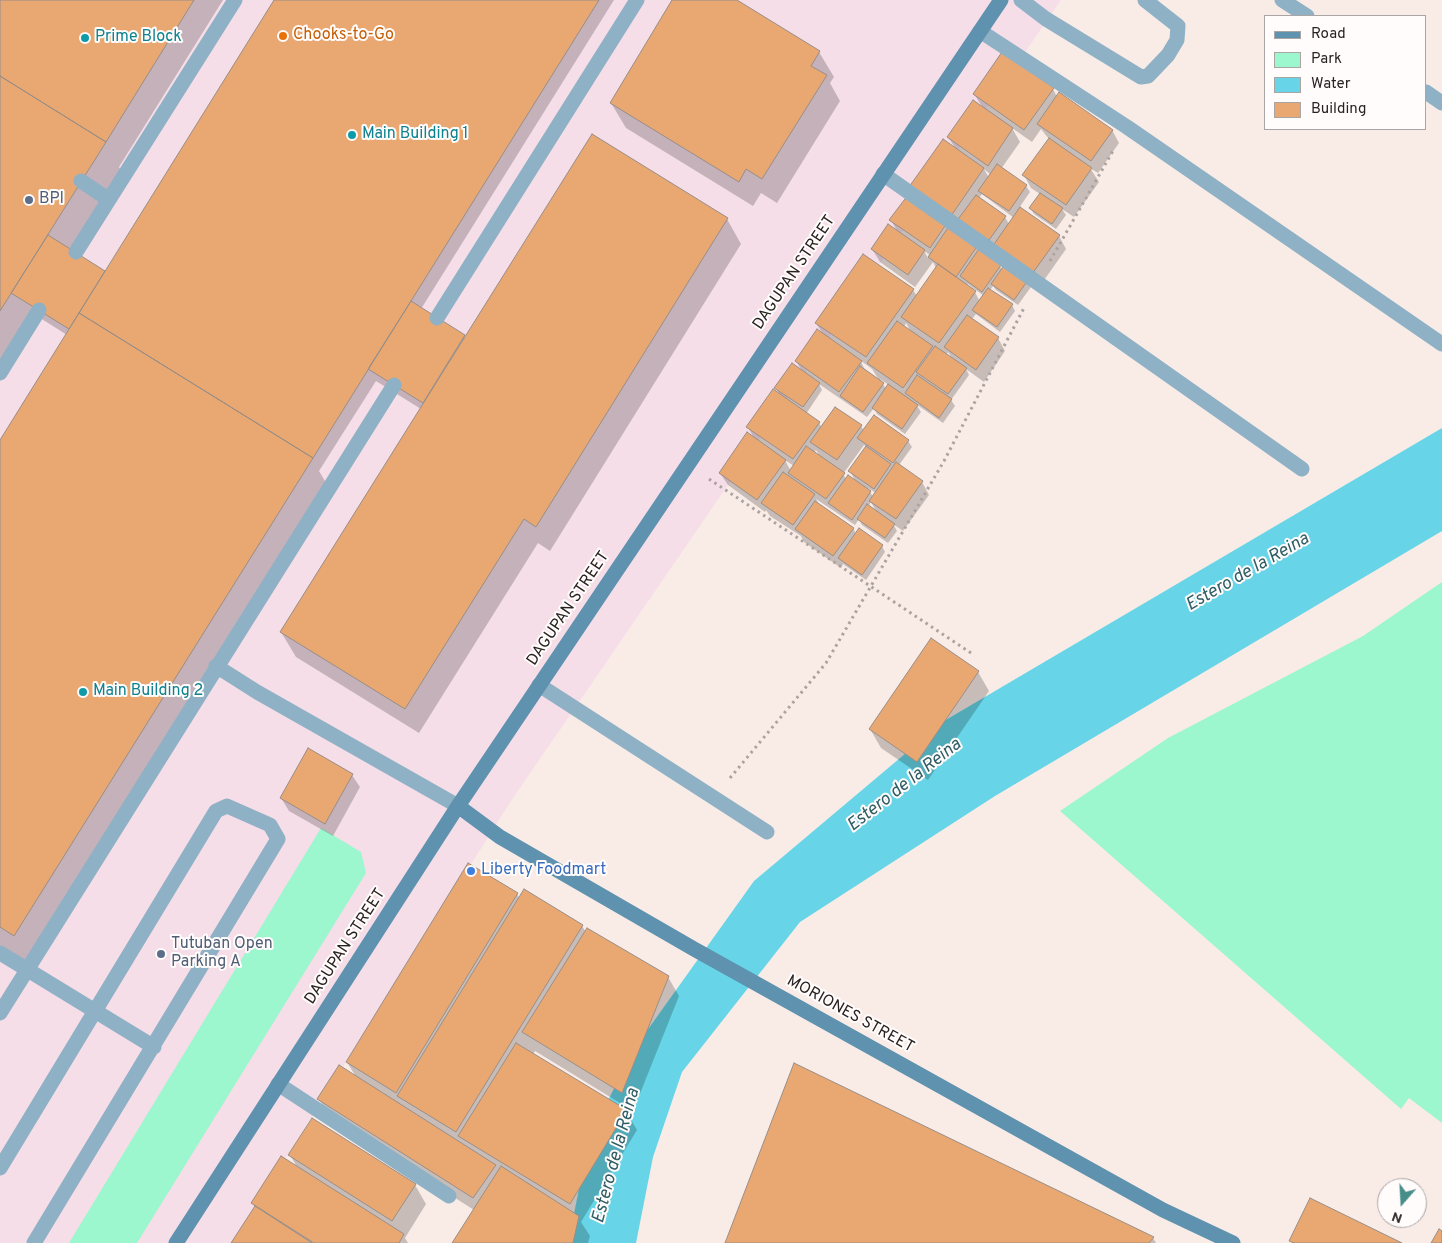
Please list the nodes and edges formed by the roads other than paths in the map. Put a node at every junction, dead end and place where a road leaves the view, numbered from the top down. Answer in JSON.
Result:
{"nodes":[{"id":1,"x":235,"y":0,"type":"edge"},
{"id":2,"x":637,"y":0,"type":"edge"},
{"id":3,"x":1001,"y":0,"type":"edge"},
{"id":4,"x":1021,"y":0,"type":"edge"},
{"id":5,"x":1145,"y":0,"type":"edge"},
{"id":6,"x":1282,"y":0,"type":"edge"},
{"id":7,"x":1305,"y":15,"type":"edge"},
{"id":8,"x":980,"y":31,"type":"junction"},
{"id":9,"x":1427,"y":93,"type":"edge"},
{"id":10,"x":1442,"y":103,"type":"edge"},
{"id":11,"x":883,"y":174,"type":"junction"},
{"id":12,"x":81,"y":181,"type":"dead end"},
{"id":13,"x":108,"y":199,"type":"junction"},
{"id":14,"x":76,"y":252,"type":"dead end"},
{"id":15,"x":39,"y":310,"type":"dead end"},
{"id":16,"x":437,"y":318,"type":"dead end"},
{"id":17,"x":1442,"y":344,"type":"edge"},
{"id":18,"x":0,"y":373,"type":"edge"},
{"id":19,"x":394,"y":385,"type":"dead end"},
{"id":20,"x":1302,"y":469,"type":"dead end"},
{"id":21,"x":216,"y":666,"type":"junction"},
{"id":22,"x":539,"y":685,"type":"junction"},
{"id":23,"x":458,"y":806,"type":"junction"},
{"id":24,"x":767,"y":832,"type":"dead end"},
{"id":25,"x":0,"y":953,"type":"edge"},
{"id":26,"x":27,"y":969,"type":"junction"},
{"id":27,"x":96,"y":1012,"type":"junction"},
{"id":28,"x":0,"y":1013,"type":"edge"},
{"id":29,"x":154,"y":1047,"type":"junction"},
{"id":30,"x":278,"y":1084,"type":"junction"},
{"id":31,"x":0,"y":1168,"type":"edge"},
{"id":32,"x":449,"y":1196,"type":"dead end"},
{"id":33,"x":34,"y":1243,"type":"edge"},
{"id":34,"x":176,"y":1243,"type":"edge"},
{"id":35,"x":1232,"y":1243,"type":"edge"}],
"edges":[{"from":1,"to":13,"type":"lane"},
{"from":2,"to":16,"type":"lane"},
{"from":3,"to":8,"type":"street","name":"DAGUPAN STREET"},
{"from":4,"to":5,"type":"lane"},
{"from":6,"to":7,"type":"lane"},
{"from":8,"to":11,"type":"street","name":"DAGUPAN STREET"},
{"from":8,"to":17,"type":"lane"},
{"from":9,"to":10,"type":"lane"},
{"from":11,"to":20,"type":"lane"},
{"from":11,"to":22,"type":"street","name":"DAGUPAN STREET"},
{"from":12,"to":13,"type":"lane"},
{"from":13,"to":14,"type":"lane"},
{"from":15,"to":18,"type":"lane"},
{"from":19,"to":21,"type":"lane"},
{"from":21,"to":23,"type":"lane"},
{"from":21,"to":26,"type":"lane"},
{"from":22,"to":23,"type":"street","name":"DAGUPAN STREET"},
{"from":22,"to":24,"type":"lane"},
{"from":23,"to":30,"type":"street","name":"DAGUPAN STREET"},
{"from":23,"to":35,"type":"street","name":"MORIONES STREET"},
{"from":25,"to":26,"type":"lane"},
{"from":26,"to":27,"type":"lane"},
{"from":26,"to":28,"type":"lane"},
{"from":27,"to":29,"type":"lane"},
{"from":27,"to":29,"type":"lane"},
{"from":27,"to":31,"type":"lane"},
{"from":29,"to":33,"type":"lane"},
{"from":30,"to":32,"type":"lane"},
{"from":30,"to":34,"type":"street","name":"DAGUPAN STREET"}]}
